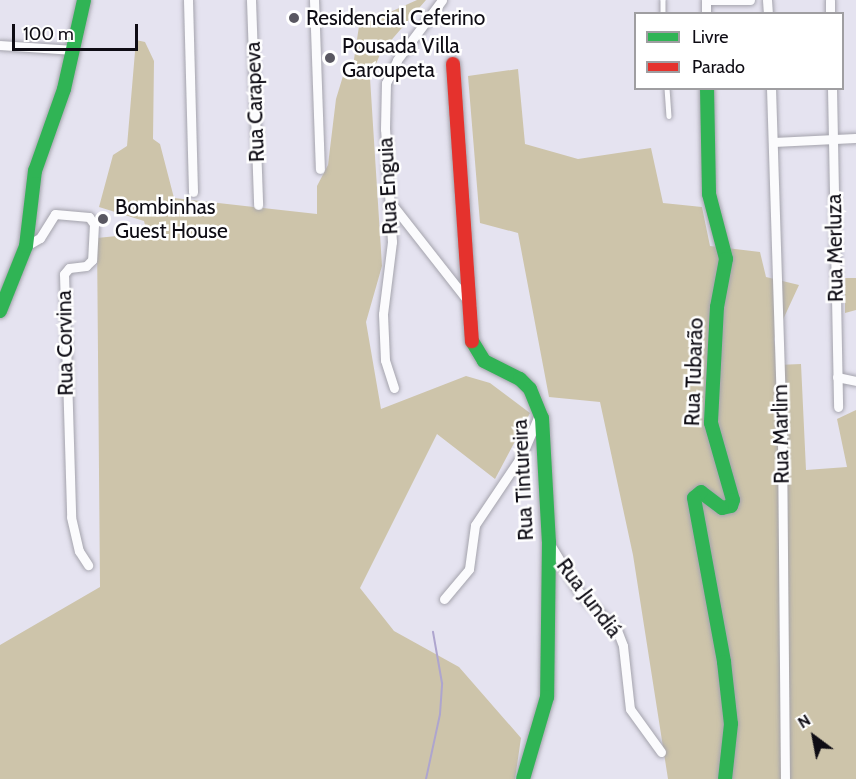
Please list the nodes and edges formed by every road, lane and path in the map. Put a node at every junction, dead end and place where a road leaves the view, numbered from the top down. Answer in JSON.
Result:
{"nodes":[{"id":1,"x":84,"y":0,"type":"edge"},
{"id":2,"x":188,"y":0,"type":"edge"},
{"id":3,"x":251,"y":0,"type":"edge"},
{"id":4,"x":314,"y":0,"type":"edge"},
{"id":5,"x":442,"y":0,"type":"edge"},
{"id":6,"x":706,"y":0,"type":"edge"},
{"id":7,"x":750,"y":0,"type":"edge"},
{"id":8,"x":0,"y":45,"type":"edge"},
{"id":9,"x":74,"y":50,"type":"junction"},
{"id":10,"x":453,"y":64,"type":"dead end"},
{"id":11,"x":667,"y":90,"type":"edge"},
{"id":12,"x":707,"y":90,"type":"edge"},
{"id":13,"x":771,"y":90,"type":"edge"},
{"id":14,"x":832,"y":90,"type":"edge"},
{"id":15,"x":669,"y":116,"type":"dead end"},
{"id":16,"x":856,"y":138,"type":"edge"},
{"id":17,"x":833,"y":139,"type":"junction"},
{"id":18,"x":773,"y":142,"type":"junction"},
{"id":19,"x":320,"y":169,"type":"dead end"},
{"id":20,"x":193,"y":192,"type":"dead end"},
{"id":21,"x":391,"y":203,"type":"junction"},
{"id":22,"x":258,"y":205,"type":"dead end"},
{"id":23,"x":26,"y":246,"type":"junction"},
{"id":24,"x":472,"y":305,"type":"junction"},
{"id":25,"x":0,"y":311,"type":"edge"},
{"id":26,"x":837,"y":377,"type":"junction"},
{"id":27,"x":856,"y":381,"type":"edge"},
{"id":28,"x":394,"y":388,"type":"dead end"},
{"id":29,"x":838,"y":407,"type":"dead end"},
{"id":30,"x":541,"y":410,"type":"junction"},
{"id":31,"x":549,"y":542,"type":"junction"},
{"id":32,"x":88,"y":565,"type":"dead end"},
{"id":33,"x":444,"y":599,"type":"dead end"},
{"id":34,"x":661,"y":752,"type":"dead end"},
{"id":35,"x":523,"y":779,"type":"edge"},
{"id":36,"x":725,"y":779,"type":"edge"},
{"id":37,"x":784,"y":779,"type":"edge"}],
"edges":[{"from":1,"to":9,"type":"street"},
{"from":2,"to":20,"type":"street"},
{"from":3,"to":22,"type":"street","name":"Rua Carapeva"},
{"from":4,"to":19,"type":"street"},
{"from":5,"to":21,"type":"street","name":"Rua Enguia"},
{"from":6,"to":7,"type":"street"},
{"from":8,"to":9,"type":"street"},
{"from":9,"to":23,"type":"street"},
{"from":10,"to":24,"type":"street","name":"Rua Tintureira"},
{"from":11,"to":15,"type":"lane"},
{"from":12,"to":36,"type":"street","name":"Rua Tubarão"},
{"from":13,"to":18,"type":"street","name":"Rua Marlim"},
{"from":14,"to":17,"type":"street","name":"Rua Merluza"},
{"from":16,"to":17,"type":"street"},
{"from":17,"to":18,"type":"street"},
{"from":17,"to":26,"type":"street","name":"Rua Merluza"},
{"from":18,"to":37,"type":"street","name":"Rua Marlim"},
{"from":21,"to":24,"type":"street"},
{"from":21,"to":28,"type":"street","name":"Rua Enguia"},
{"from":23,"to":25,"type":"street"},
{"from":23,"to":32,"type":"street","name":"Rua Corvina"},
{"from":24,"to":30,"type":"street","name":"Rua Tintureira"},
{"from":26,"to":27,"type":"street"},
{"from":26,"to":29,"type":"street","name":"Rua Merluza"},
{"from":30,"to":31,"type":"street","name":"Rua Tintureira"},
{"from":30,"to":33,"type":"street"},
{"from":31,"to":34,"type":"street","name":"Rua Jundiá"},
{"from":31,"to":35,"type":"street","name":"Rua Tintureira"}]}
